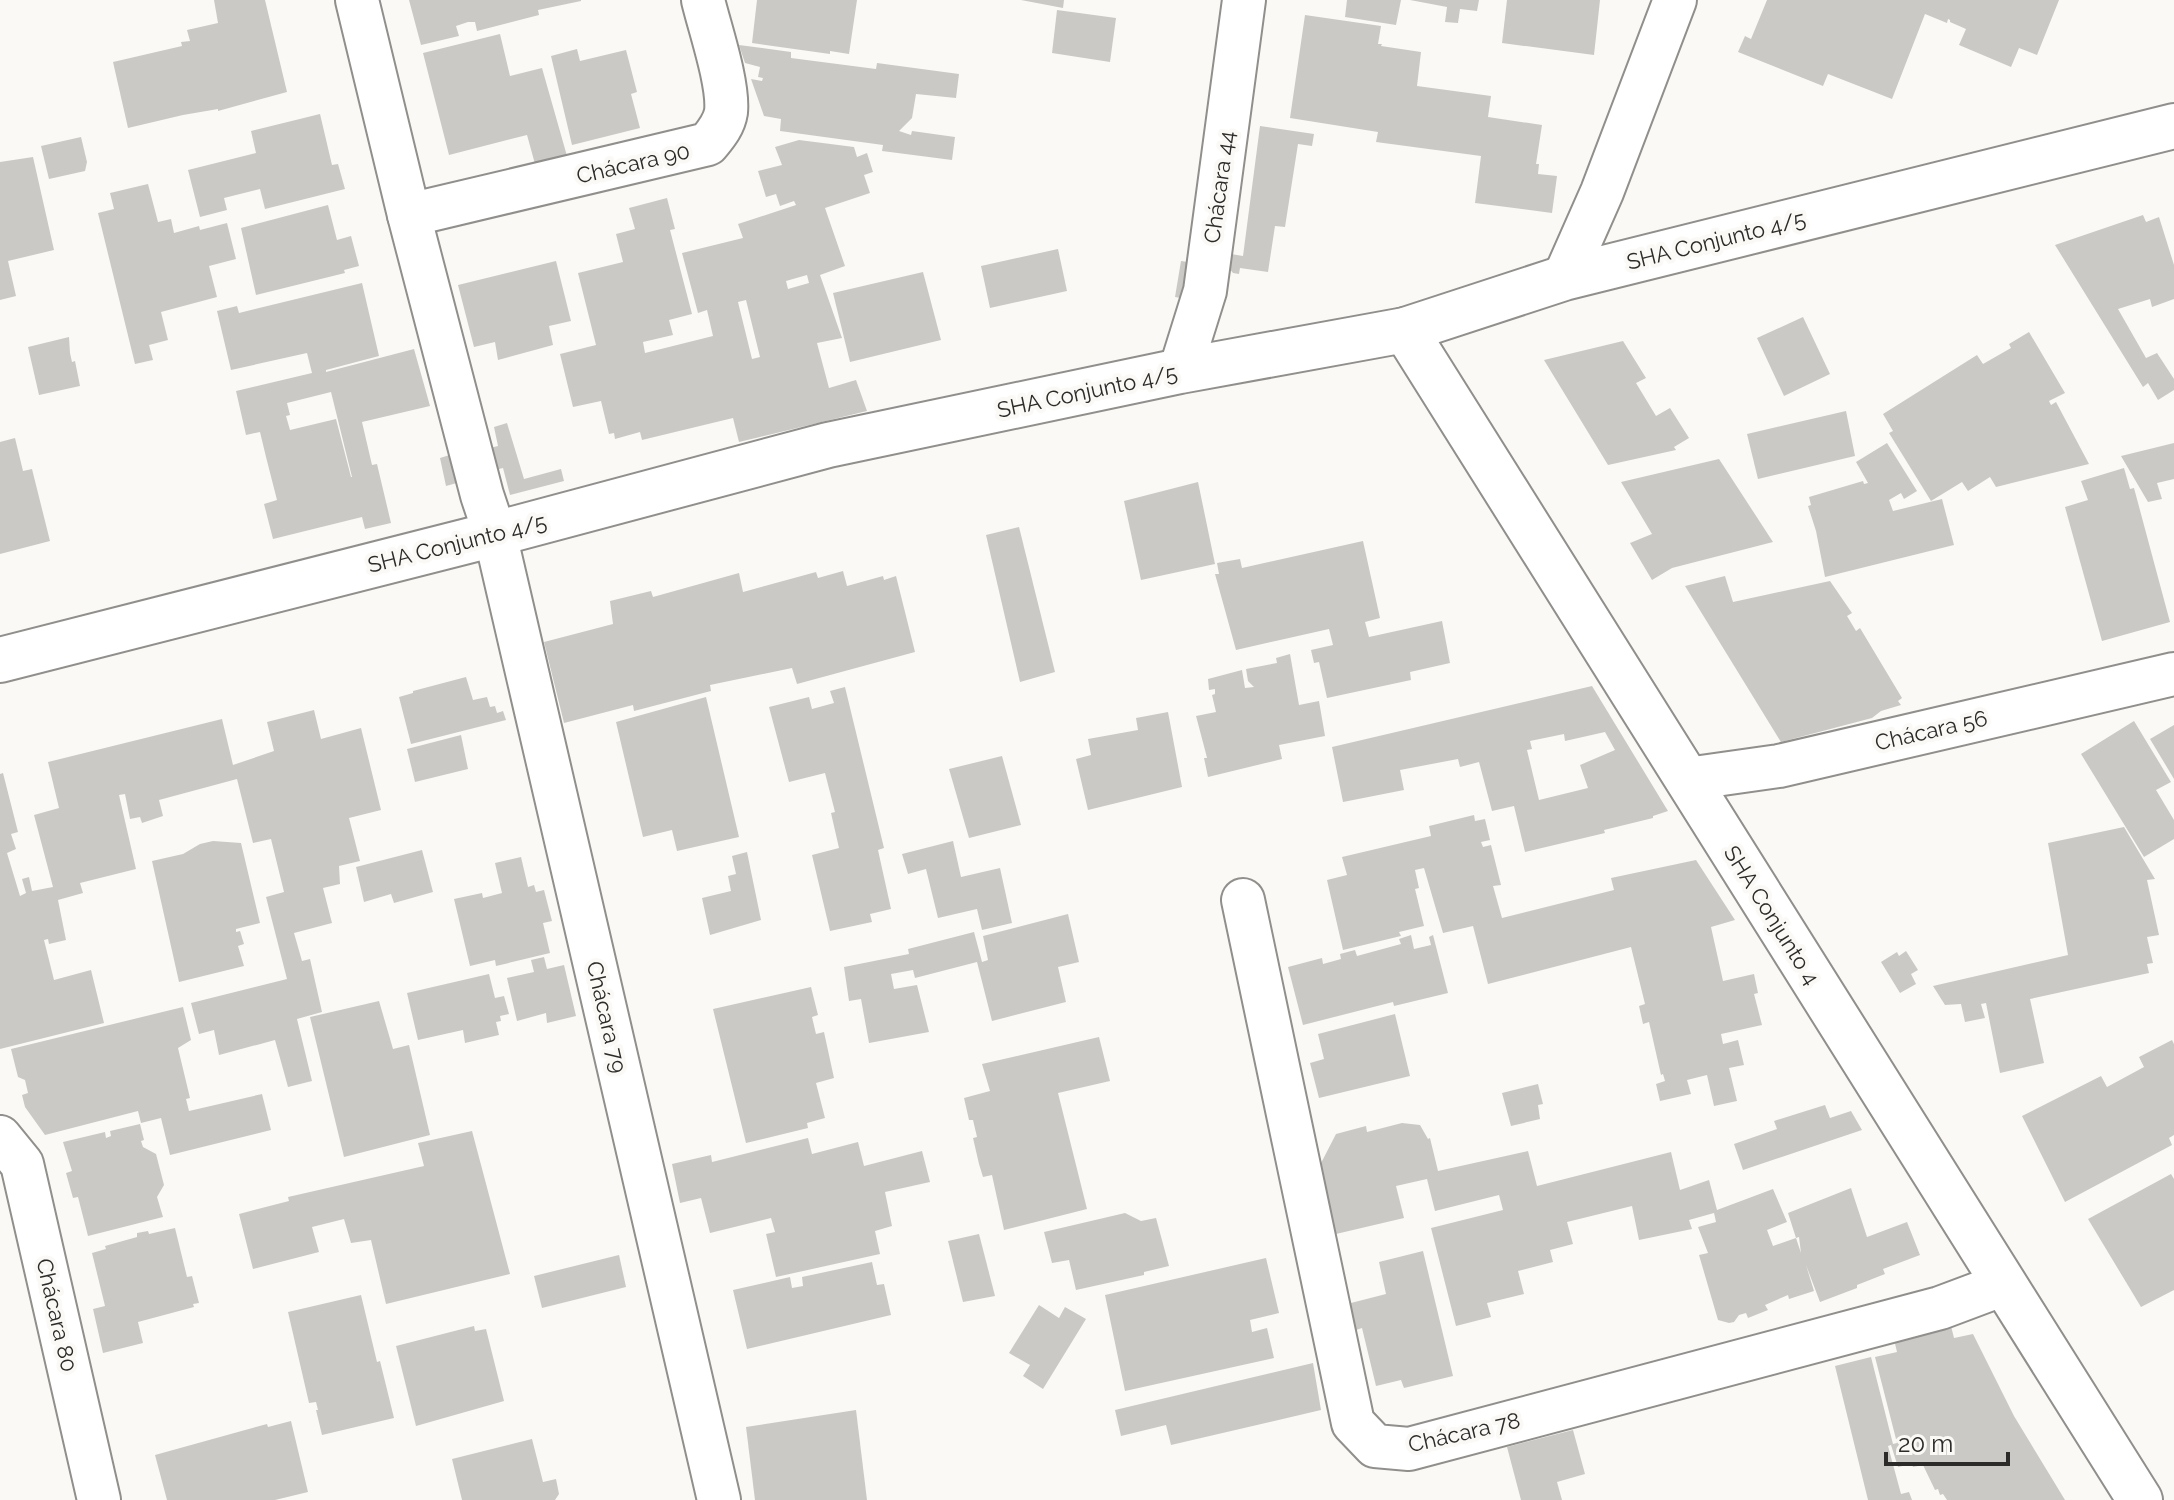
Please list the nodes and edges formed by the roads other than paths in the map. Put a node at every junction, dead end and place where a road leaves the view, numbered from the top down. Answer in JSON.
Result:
{"nodes":[{"id":1,"x":357,"y":0,"type":"edge"},
{"id":2,"x":703,"y":0,"type":"edge"},
{"id":3,"x":1244,"y":0,"type":"edge"},
{"id":4,"x":1675,"y":0,"type":"edge"},
{"id":5,"x":2174,"y":126,"type":"edge"},
{"id":6,"x":409,"y":215,"type":"junction"},
{"id":7,"x":1564,"y":278,"type":"junction"},
{"id":8,"x":1405,"y":330,"type":"junction"},
{"id":9,"x":1180,"y":371,"type":"junction"},
{"id":10,"x":495,"y":534,"type":"junction"},
{"id":11,"x":0,"y":660,"type":"edge"},
{"id":12,"x":2174,"y":674,"type":"edge"},
{"id":13,"x":1687,"y":779,"type":"junction"},
{"id":14,"x":1243,"y":900,"type":"dead end"},
{"id":15,"x":0,"y":1137,"type":"edge"},
{"id":16,"x":2004,"y":1284,"type":"junction"},
{"id":17,"x":99,"y":1500,"type":"edge"},
{"id":18,"x":719,"y":1500,"type":"edge"},
{"id":19,"x":2140,"y":1500,"type":"edge"}],
"edges":[{"from":1,"to":6,"type":"street"},
{"from":2,"to":6,"type":"street","name":"Chácara 90"},
{"from":3,"to":9,"type":"street","name":"Chácara 44"},
{"from":4,"to":7,"type":"street"},
{"from":5,"to":7,"type":"street","name":"SHA Conjunto 4/5"},
{"from":6,"to":10,"type":"street"},
{"from":7,"to":8,"type":"street","name":"SHA Conjunto 4/5"},
{"from":8,"to":9,"type":"street","name":"SHA Conjunto 4/5"},
{"from":8,"to":13,"type":"street","name":"SHA Conjunto 4"},
{"from":9,"to":10,"type":"street","name":"SHA Conjunto 4/5"},
{"from":10,"to":11,"type":"street","name":"SHA Conjunto 4/5"},
{"from":10,"to":18,"type":"street","name":"Chácara 79"},
{"from":12,"to":13,"type":"street","name":"Chácara 56"},
{"from":13,"to":16,"type":"street","name":"SHA Conjunto 4"},
{"from":14,"to":16,"type":"street","name":"Chácara 78"},
{"from":15,"to":17,"type":"street","name":"Chácara 80"},
{"from":16,"to":19,"type":"street","name":"SHA Conjunto 4"}]}
